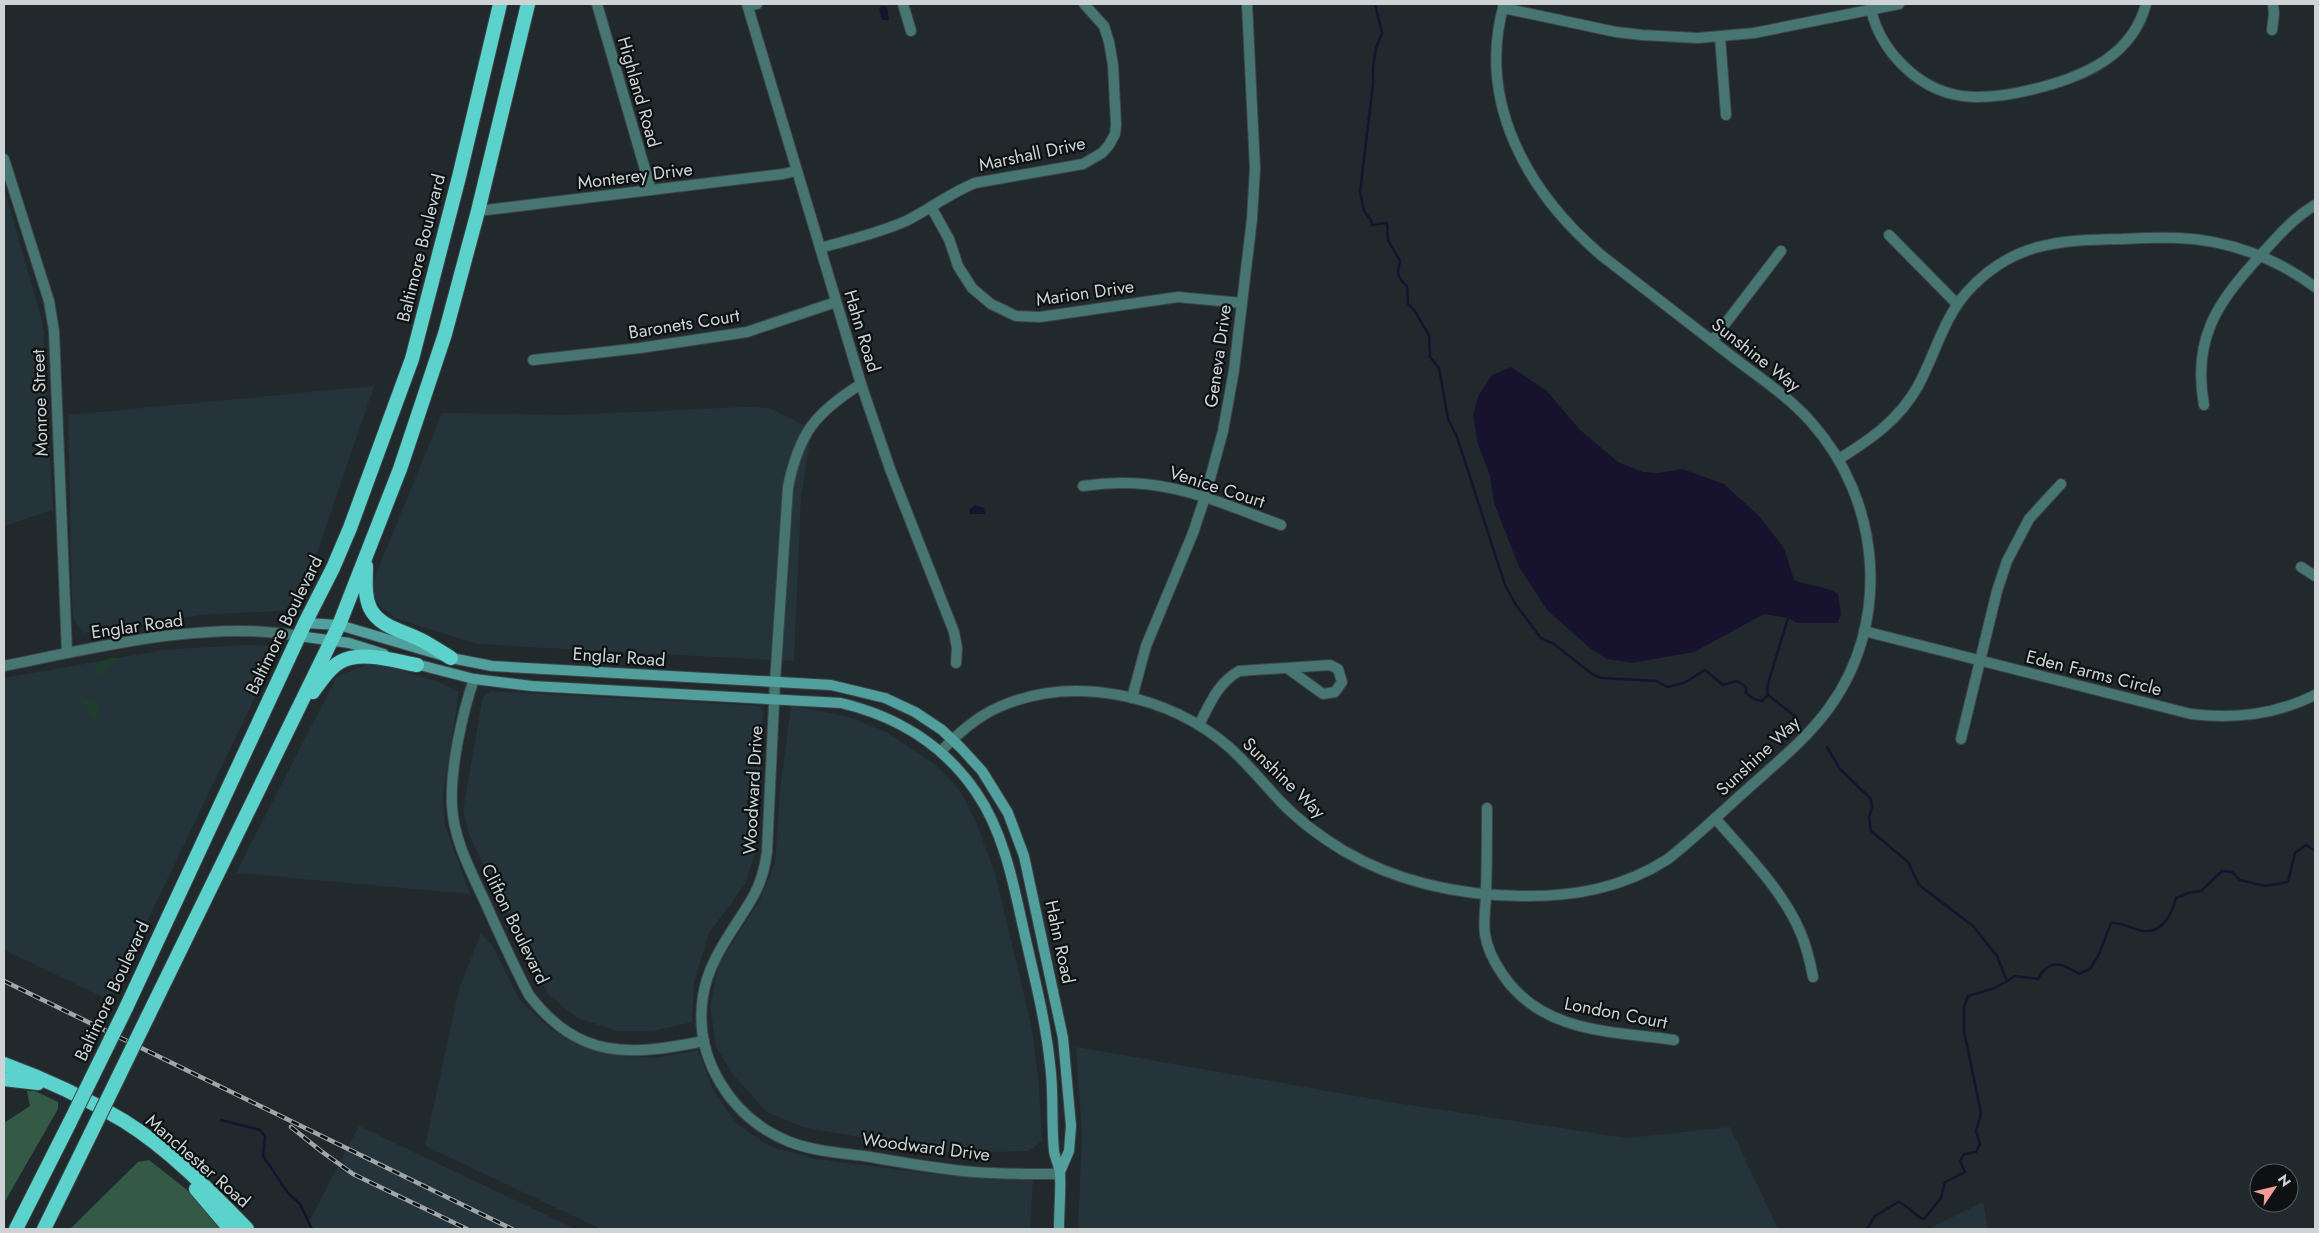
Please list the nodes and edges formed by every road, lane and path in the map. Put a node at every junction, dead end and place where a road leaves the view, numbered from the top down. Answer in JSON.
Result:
{"nodes":[{"id":1,"x":500,"y":4,"type":"edge"},
{"id":2,"x":528,"y":4,"type":"edge"},
{"id":3,"x":596,"y":4,"type":"edge"},
{"id":4,"x":903,"y":4,"type":"edge"},
{"id":5,"x":1084,"y":4,"type":"edge"},
{"id":6,"x":1247,"y":4,"type":"edge"},
{"id":7,"x":1899,"y":4,"type":"edge"},
{"id":8,"x":2146,"y":4,"type":"edge"},
{"id":9,"x":2273,"y":4,"type":"edge"},
{"id":10,"x":751,"y":5,"type":"edge"},
{"id":11,"x":1503,"y":6,"type":"edge"},
{"id":12,"x":1871,"y":7,"type":"edge"},
{"id":13,"x":2272,"y":30,"type":"dead end"},
{"id":14,"x":911,"y":32,"type":"dead end"},
{"id":15,"x":1720,"y":38,"type":"junction"},
{"id":16,"x":1726,"y":115,"type":"dead end"},
{"id":17,"x":4,"y":159,"type":"edge"},
{"id":18,"x":796,"y":171,"type":"junction"},
{"id":19,"x":651,"y":190,"type":"junction"},
{"id":20,"x":2315,"y":205,"type":"edge"},
{"id":21,"x":931,"y":207,"type":"junction"},
{"id":22,"x":478,"y":211,"type":"junction"},
{"id":23,"x":1889,"y":235,"type":"dead end"},
{"id":24,"x":820,"y":248,"type":"junction"},
{"id":25,"x":1781,"y":251,"type":"dead end"},
{"id":26,"x":2261,"y":255,"type":"junction"},
{"id":27,"x":2315,"y":287,"type":"edge"},
{"id":28,"x":836,"y":302,"type":"junction"},
{"id":29,"x":1242,"y":303,"type":"junction"},
{"id":30,"x":1958,"y":304,"type":"junction"},
{"id":31,"x":1712,"y":341,"type":"junction"},
{"id":32,"x":533,"y":360,"type":"dead end"},
{"id":33,"x":861,"y":384,"type":"junction"},
{"id":34,"x":2204,"y":404,"type":"dead end"},
{"id":35,"x":1839,"y":460,"type":"junction"},
{"id":36,"x":2061,"y":484,"type":"dead end"},
{"id":37,"x":1083,"y":486,"type":"dead end"},
{"id":38,"x":1205,"y":497,"type":"junction"},
{"id":39,"x":1281,"y":525,"type":"dead end"},
{"id":40,"x":371,"y":544,"type":"junction"},
{"id":41,"x":2301,"y":567,"type":"dead end"},
{"id":42,"x":2315,"y":576,"type":"edge"},
{"id":43,"x":340,"y":625,"type":"junction"},
{"id":44,"x":302,"y":630,"type":"junction"},
{"id":45,"x":1864,"y":631,"type":"junction"},
{"id":46,"x":332,"y":640,"type":"junction"},
{"id":47,"x":67,"y":653,"type":"junction"},
{"id":48,"x":451,"y":658,"type":"junction"},
{"id":49,"x":1980,"y":660,"type":"junction"},
{"id":50,"x":956,"y":663,"type":"dead end"},
{"id":51,"x":417,"y":665,"type":"junction"},
{"id":52,"x":4,"y":666,"type":"edge"},
{"id":53,"x":1287,"y":668,"type":"junction"},
{"id":54,"x":474,"y":679,"type":"junction"},
{"id":55,"x":775,"y":682,"type":"junction"},
{"id":56,"x":2315,"y":695,"type":"edge"},
{"id":57,"x":774,"y":698,"type":"junction"},
{"id":58,"x":1132,"y":698,"type":"junction"},
{"id":59,"x":290,"y":725,"type":"junction"},
{"id":60,"x":1199,"y":725,"type":"junction"},
{"id":61,"x":1961,"y":739,"type":"dead end"},
{"id":62,"x":952,"y":740,"type":"junction"},
{"id":63,"x":940,"y":751,"type":"junction"},
{"id":64,"x":1487,"y":808,"type":"dead end"},
{"id":65,"x":1714,"y":818,"type":"junction"},
{"id":66,"x":1486,"y":895,"type":"junction"},
{"id":67,"x":1813,"y":977,"type":"dead end"},
{"id":68,"x":1674,"y":1040,"type":"dead end"},
{"id":69,"x":704,"y":1041,"type":"junction"},
{"id":70,"x":4,"y":1064,"type":"edge"},
{"id":71,"x":4,"y":1079,"type":"edge"},
{"id":72,"x":56,"y":1086,"type":"junction"},
{"id":73,"x":168,"y":1154,"type":"junction"},
{"id":74,"x":1060,"y":1173,"type":"junction"},
{"id":75,"x":39,"y":1186,"type":"junction"},
{"id":76,"x":9,"y":1229,"type":"edge"},
{"id":77,"x":16,"y":1229,"type":"edge"},
{"id":78,"x":44,"y":1229,"type":"edge"},
{"id":79,"x":230,"y":1229,"type":"edge"},
{"id":80,"x":247,"y":1229,"type":"edge"},
{"id":81,"x":1059,"y":1229,"type":"edge"}],
"edges":[{"from":1,"to":44,"type":"highway","name":"Baltimore Boulevard"},
{"from":2,"to":22,"type":"highway"},
{"from":3,"to":19,"type":"street","name":"Highland Road"},
{"from":4,"to":14,"type":"street"},
{"from":5,"to":21,"type":"street","name":"Marshall Drive"},
{"from":6,"to":29,"type":"street","name":"Geneva Drive"},
{"from":7,"to":12,"type":"street"},
{"from":8,"to":12,"type":"street"},
{"from":9,"to":13,"type":"street"},
{"from":10,"to":18,"type":"street","name":"Hahn Road"},
{"from":11,"to":15,"type":"street"},
{"from":11,"to":31,"type":"street","name":"Sunshine Way"},
{"from":12,"to":15,"type":"street"},
{"from":15,"to":16,"type":"street"},
{"from":17,"to":47,"type":"street","name":"Monroe Street"},
{"from":18,"to":19,"type":"street","name":"Monterey Drive"},
{"from":18,"to":24,"type":"street","name":"Hahn Road"},
{"from":19,"to":22,"type":"street","name":"Monterey Drive"},
{"from":20,"to":26,"type":"street"},
{"from":21,"to":24,"type":"street","name":"Marshall Drive"},
{"from":21,"to":29,"type":"street","name":"Marion Drive"},
{"from":22,"to":40,"type":"highway"},
{"from":23,"to":30,"type":"street"},
{"from":24,"to":28,"type":"street","name":"Hahn Road"},
{"from":25,"to":31,"type":"street"},
{"from":26,"to":27,"type":"street"},
{"from":26,"to":30,"type":"street"},
{"from":26,"to":34,"type":"street"},
{"from":28,"to":32,"type":"street","name":"Baronets Court"},
{"from":28,"to":33,"type":"street","name":"Hahn Road"},
{"from":29,"to":38,"type":"street","name":"Geneva Drive"},
{"from":30,"to":35,"type":"street"},
{"from":31,"to":35,"type":"street","name":"Sunshine Way"},
{"from":33,"to":50,"type":"street","name":"Hahn Road"},
{"from":33,"to":55,"type":"street","name":"Woodward Drive"},
{"from":35,"to":45,"type":"street","name":"Sunshine Way"},
{"from":36,"to":49,"type":"street"},
{"from":37,"to":38,"type":"street","name":"Venice Court"},
{"from":38,"to":39,"type":"street","name":"Venice Court"},
{"from":38,"to":58,"type":"street","name":"Geneva Drive"},
{"from":40,"to":43,"type":"highway"},
{"from":40,"to":48,"type":"highway"},
{"from":41,"to":42,"type":"street"},
{"from":43,"to":44,"type":"main road","name":"Englar Road"},
{"from":43,"to":46,"type":"highway"},
{"from":43,"to":48,"type":"main road","name":"Englar Road"},
{"from":44,"to":46,"type":"main road","name":"Englar Road"},
{"from":44,"to":47,"type":"street","name":"Englar Road"},
{"from":44,"to":75,"type":"highway","name":"Baltimore Boulevard","bridge":true},
{"from":45,"to":49,"type":"street","name":"Eden Farms Circle"},
{"from":45,"to":65,"type":"street","name":"Sunshine Way"},
{"from":46,"to":51,"type":"main road","name":"Englar Road"},
{"from":46,"to":59,"type":"highway"},
{"from":47,"to":52,"type":"street","name":"Englar Road"},
{"from":48,"to":55,"type":"main road","name":"Englar Road"},
{"from":49,"to":56,"type":"street","name":"Eden Farms Circle"},
{"from":49,"to":61,"type":"street"},
{"from":51,"to":54,"type":"main road","name":"Englar Road"},
{"from":51,"to":59,"type":"highway"},
{"from":53,"to":53,"type":"street"},
{"from":53,"to":60,"type":"street"},
{"from":54,"to":57,"type":"main road","name":"Englar Road"},
{"from":54,"to":69,"type":"street","name":"Clifton Boulevard"},
{"from":55,"to":57,"type":"street","name":"Woodward Drive"},
{"from":55,"to":62,"type":"main road","name":"Englar Road"},
{"from":57,"to":63,"type":"main road","name":"Englar Road"},
{"from":57,"to":69,"type":"street","name":"Woodward Drive"},
{"from":58,"to":60,"type":"street","name":"Sunshine Way"},
{"from":58,"to":62,"type":"street","name":"Sunshine Way"},
{"from":59,"to":78,"type":"highway","bridge":true},
{"from":60,"to":66,"type":"street","name":"Sunshine Way"},
{"from":62,"to":63,"type":"street","name":"Sunshine Way"},
{"from":62,"to":74,"type":"main road","name":"Hahn Road"},
{"from":63,"to":74,"type":"main road","name":"Hahn Road"},
{"from":64,"to":66,"type":"street","name":"London Court"},
{"from":65,"to":66,"type":"street","name":"Sunshine Way"},
{"from":65,"to":67,"type":"street"},
{"from":66,"to":68,"type":"street","name":"London Court"},
{"from":69,"to":74,"type":"street","name":"Woodward Drive"},
{"from":70,"to":72,"type":"highway","name":"Manchester Road"},
{"from":71,"to":72,"type":"highway"},
{"from":72,"to":73,"type":"highway","name":"Manchester Road"},
{"from":73,"to":79,"type":"highway"},
{"from":73,"to":80,"type":"highway","name":"Manchester Road"},
{"from":74,"to":81,"type":"main road","name":"Hahn Road"},
{"from":75,"to":76,"type":"highway"},
{"from":75,"to":77,"type":"highway","name":"Baltimore Boulevard"}]}
